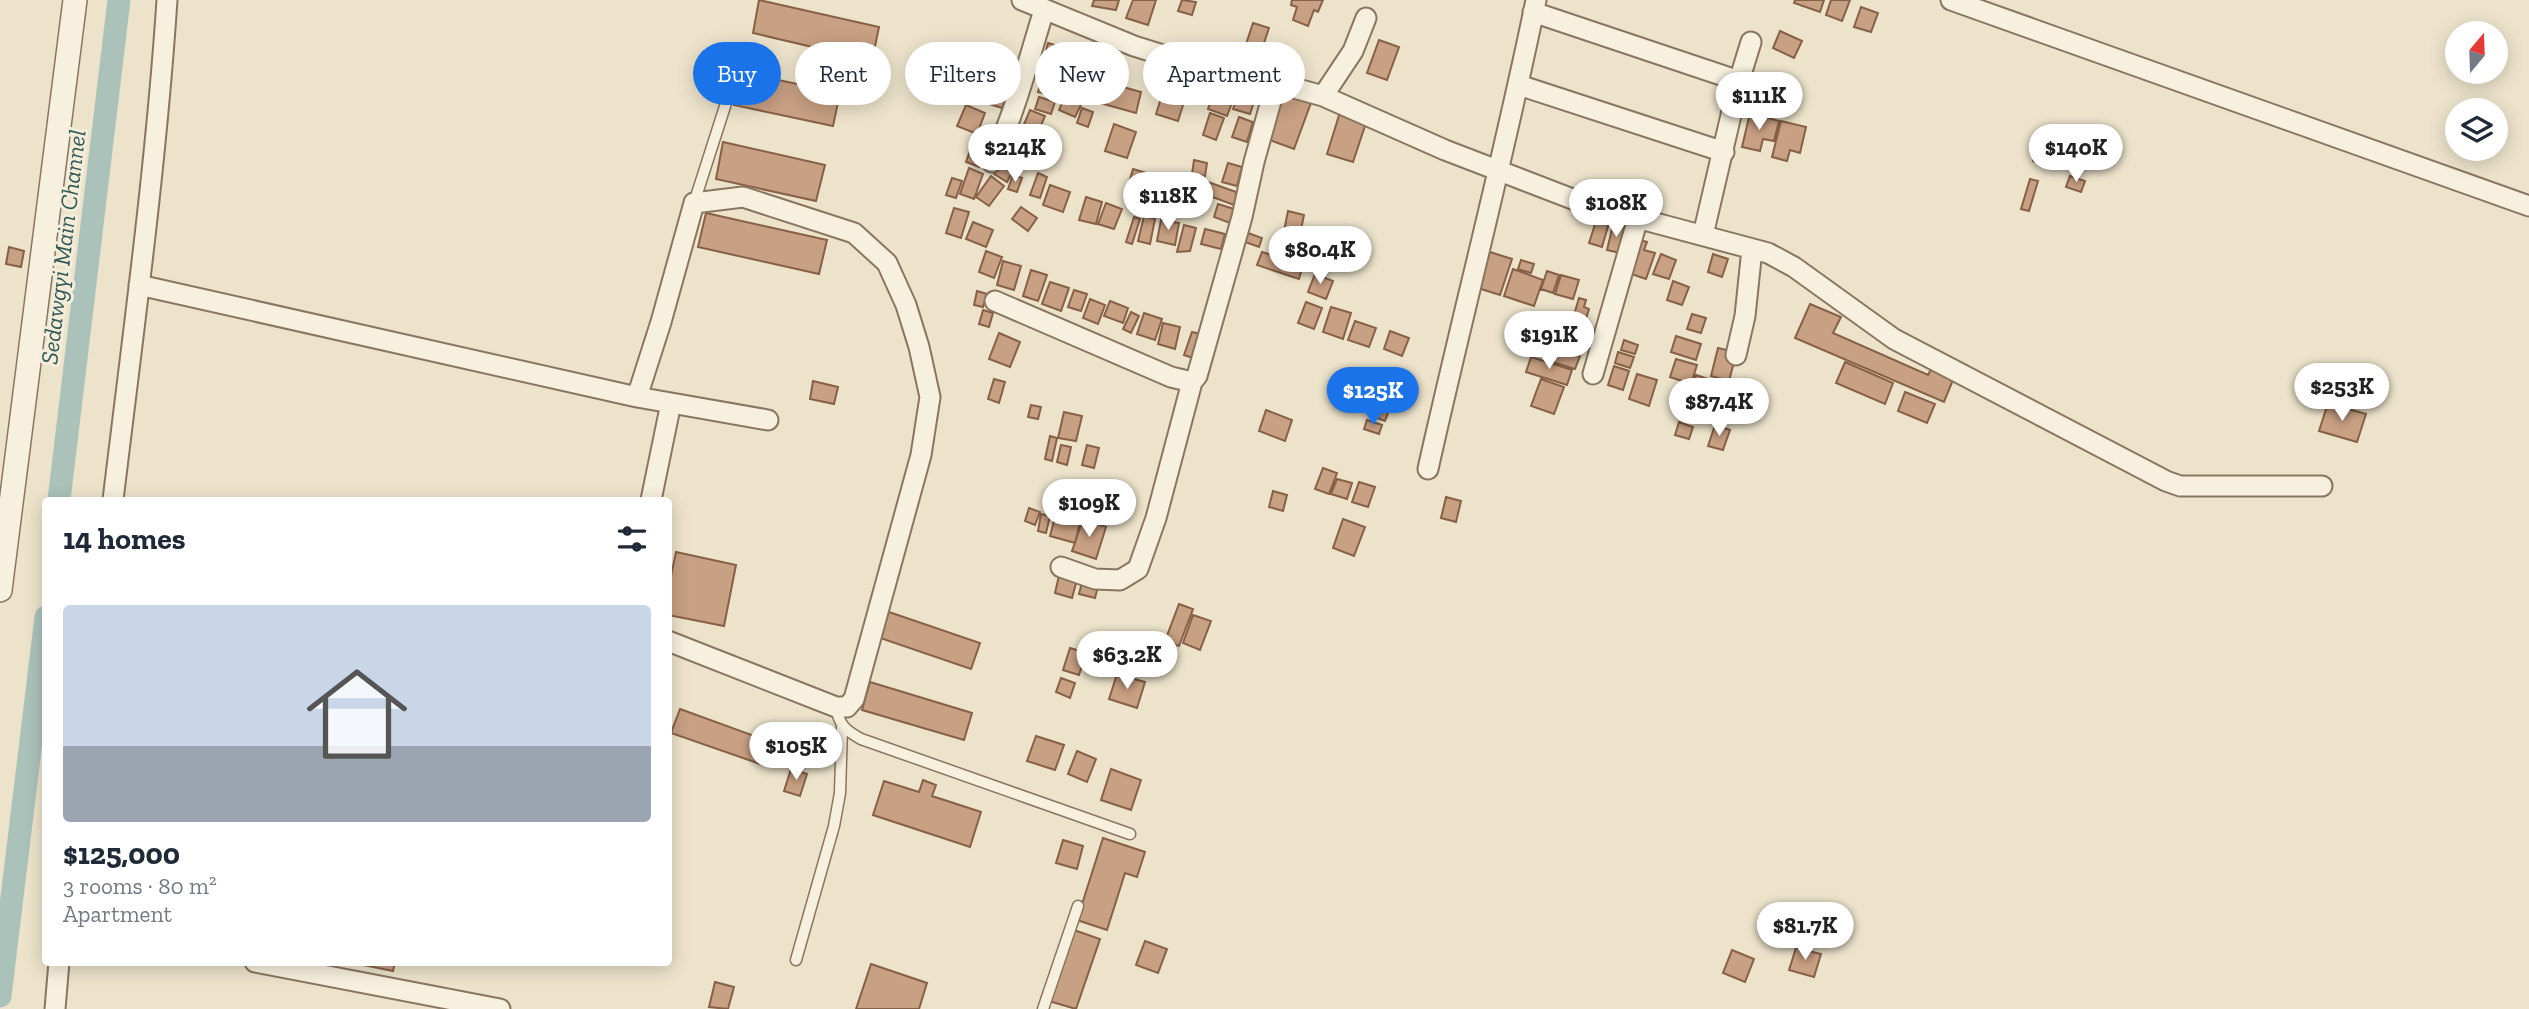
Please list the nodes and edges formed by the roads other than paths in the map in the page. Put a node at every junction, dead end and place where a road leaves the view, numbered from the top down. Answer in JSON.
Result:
{"nodes":[{"id":1,"x":75,"y":0,"type":"edge"},
{"id":2,"x":167,"y":0,"type":"edge"},
{"id":3,"x":1022,"y":0,"type":"edge"},
{"id":4,"x":1951,"y":0,"type":"edge"},
{"id":5,"x":1535,"y":6,"type":"edge"},
{"id":6,"x":1044,"y":10,"type":"junction"},
{"id":7,"x":1366,"y":18,"type":"dead end"},
{"id":8,"x":1751,"y":42,"type":"dead end"},
{"id":9,"x":1143,"y":49,"type":"edge"},
{"id":10,"x":1739,"y":81,"type":"junction"},
{"id":11,"x":1519,"y":85,"type":"junction"},
{"id":12,"x":1305,"y":91,"type":"edge"},
{"id":13,"x":1323,"y":96,"type":"junction"},
{"id":14,"x":725,"y":105,"type":"edge"},
{"id":15,"x":1270,"y":105,"type":"edge"},
{"id":16,"x":1724,"y":152,"type":"junction"},
{"id":17,"x":992,"y":162,"type":"dead end"},
{"id":18,"x":1499,"y":171,"type":"junction"},
{"id":19,"x":694,"y":203,"type":"junction"},
{"id":20,"x":2529,"y":206,"type":"edge"},
{"id":21,"x":1638,"y":218,"type":"junction"},
{"id":22,"x":1703,"y":235,"type":"junction"},
{"id":23,"x":1752,"y":249,"type":"junction"},
{"id":24,"x":139,"y":285,"type":"junction"},
{"id":25,"x":995,"y":301,"type":"dead end"},
{"id":26,"x":1736,"y":355,"type":"dead end"},
{"id":27,"x":1593,"y":374,"type":"dead end"},
{"id":28,"x":1192,"y":382,"type":"junction"},
{"id":29,"x":637,"y":397,"type":"junction"},
{"id":30,"x":671,"y":403,"type":"junction"},
{"id":31,"x":768,"y":420,"type":"dead end"},
{"id":32,"x":1428,"y":469,"type":"dead end"},
{"id":33,"x":2322,"y":486,"type":"dead end"},
{"id":34,"x":113,"y":497,"type":"edge"},
{"id":35,"x":652,"y":497,"type":"edge"},
{"id":36,"x":1060,"y":567,"type":"dead end"},
{"id":37,"x":0,"y":590,"type":"edge"},
{"id":38,"x":672,"y":643,"type":"edge"},
{"id":39,"x":836,"y":707,"type":"junction"},
{"id":40,"x":842,"y":727,"type":"junction"},
{"id":41,"x":1130,"y":834,"type":"dead end"},
{"id":42,"x":1078,"y":906,"type":"dead end"},
{"id":43,"x":796,"y":960,"type":"dead end"},
{"id":44,"x":59,"y":966,"type":"edge"},
{"id":45,"x":276,"y":966,"type":"edge"},
{"id":46,"x":55,"y":1009,"type":"edge"},
{"id":47,"x":500,"y":1009,"type":"edge"},
{"id":48,"x":1043,"y":1009,"type":"edge"}],
"edges":[{"from":1,"to":37,"type":"street"},
{"from":2,"to":24,"type":"street"},
{"from":3,"to":6,"type":"street"},
{"from":4,"to":20,"type":"street"},
{"from":5,"to":10,"type":"street"},
{"from":5,"to":11,"type":"street"},
{"from":6,"to":9,"type":"street"},
{"from":6,"to":17,"type":"street"},
{"from":7,"to":13,"type":"street"},
{"from":8,"to":10,"type":"street"},
{"from":10,"to":16,"type":"street"},
{"from":11,"to":16,"type":"street"},
{"from":11,"to":18,"type":"street"},
{"from":12,"to":13,"type":"street"},
{"from":13,"to":18,"type":"street"},
{"from":14,"to":19,"type":"lane"},
{"from":15,"to":28,"type":"street"},
{"from":16,"to":22,"type":"street"},
{"from":18,"to":21,"type":"street"},
{"from":18,"to":32,"type":"street"},
{"from":19,"to":29,"type":"street"},
{"from":19,"to":39,"type":"street"},
{"from":21,"to":22,"type":"street"},
{"from":21,"to":27,"type":"street"},
{"from":22,"to":23,"type":"street"},
{"from":23,"to":26,"type":"street"},
{"from":23,"to":33,"type":"street"},
{"from":24,"to":29,"type":"street"},
{"from":24,"to":34,"type":"street"},
{"from":25,"to":28,"type":"street"},
{"from":28,"to":36,"type":"street"},
{"from":29,"to":30,"type":"street"},
{"from":30,"to":31,"type":"street"},
{"from":30,"to":35,"type":"street"},
{"from":38,"to":39,"type":"street"},
{"from":39,"to":40,"type":"lane"},
{"from":40,"to":41,"type":"lane"},
{"from":40,"to":43,"type":"lane"},
{"from":42,"to":48,"type":"lane"},
{"from":44,"to":46,"type":"street"},
{"from":45,"to":47,"type":"street"}]}
